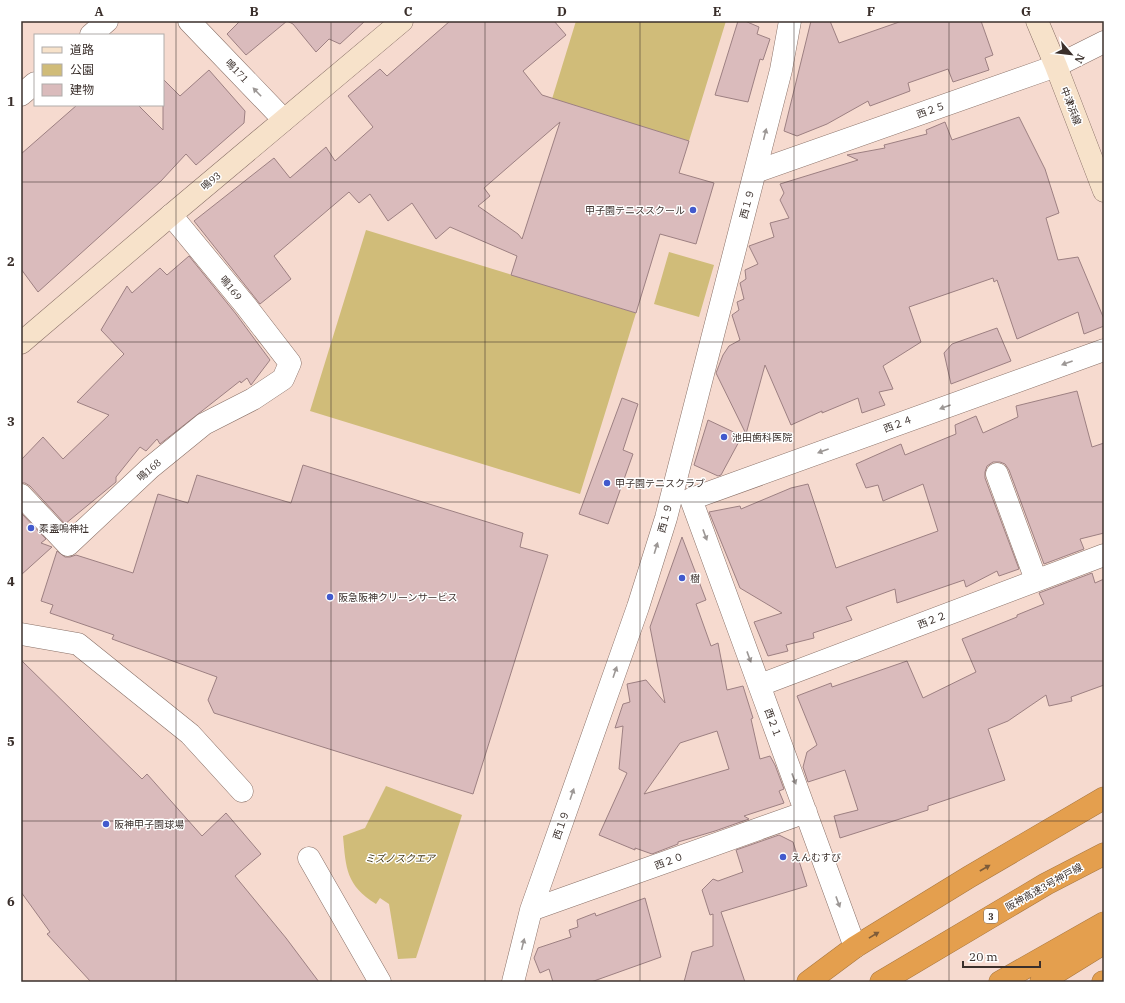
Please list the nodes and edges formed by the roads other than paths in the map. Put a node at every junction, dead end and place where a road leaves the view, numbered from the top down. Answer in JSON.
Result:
{"nodes":[{"id":1,"x":107,"y":21,"type":"edge"},
{"id":2,"x":190,"y":21,"type":"edge"},
{"id":3,"x":402,"y":21,"type":"edge"},
{"id":4,"x":790,"y":21,"type":"edge"},
{"id":5,"x":1037,"y":21,"type":"edge"},
{"id":6,"x":92,"y":34,"type":"edge"},
{"id":7,"x":1104,"y":42,"type":"edge"},
{"id":8,"x":1056,"y":66,"type":"junction"},
{"id":9,"x":34,"y":84,"type":"edge"},
{"id":10,"x":21,"y":95,"type":"edge"},
{"id":11,"x":284,"y":120,"type":"junction"},
{"id":12,"x":755,"y":172,"type":"junction"},
{"id":13,"x":1104,"y":191,"type":"edge"},
{"id":14,"x":171,"y":215,"type":"junction"},
{"id":15,"x":21,"y":343,"type":"edge"},
{"id":16,"x":1104,"y":350,"type":"edge"},
{"id":17,"x":290,"y":363,"type":"joint"},
{"id":18,"x":997,"y":474,"type":"dead end"},
{"id":19,"x":673,"y":486,"type":"junction"},
{"id":20,"x":21,"y":495,"type":"edge"},
{"id":21,"x":692,"y":499,"type":"junction"},
{"id":22,"x":1104,"y":554,"type":"edge"},
{"id":23,"x":1036,"y":580,"type":"junction"},
{"id":24,"x":21,"y":634,"type":"edge"},
{"id":25,"x":760,"y":685,"type":"junction"},
{"id":26,"x":242,"y":792,"type":"dead end"},
{"id":27,"x":1104,"y":798,"type":"edge"},
{"id":28,"x":806,"y":812,"type":"junction"},
{"id":29,"x":1104,"y":854,"type":"edge"},
{"id":30,"x":309,"y":858,"type":"dead end"},
{"id":31,"x":1104,"y":860,"type":"edge"},
{"id":32,"x":531,"y":910,"type":"junction"},
{"id":33,"x":1104,"y":923,"type":"edge"},
{"id":34,"x":1104,"y":943,"type":"edge"},
{"id":35,"x":855,"y":947,"type":"junction"},
{"id":36,"x":380,"y":982,"type":"edge"},
{"id":37,"x":513,"y":982,"type":"edge"},
{"id":38,"x":808,"y":982,"type":"edge"},
{"id":39,"x":880,"y":982,"type":"edge"},
{"id":40,"x":901,"y":982,"type":"edge"},
{"id":41,"x":1000,"y":982,"type":"edge"},
{"id":42,"x":1041,"y":982,"type":"edge"}],
"edges":[{"from":1,"to":6,"type":"street"},
{"from":11,"to":2,"type":"street","name":"鳴171","one_way":true},
{"from":3,"to":11,"type":"street","name":"鳴93"},
{"from":12,"to":4,"type":"street","name":"西１９","one_way":true},
{"from":5,"to":8,"type":"street","name":"中津浜線"},
{"from":7,"to":8,"type":"street","name":"西２５"},
{"from":8,"to":12,"type":"street","name":"西２５"},
{"from":8,"to":13,"type":"street","name":"中津浜線"},
{"from":9,"to":10,"type":"street"},
{"from":11,"to":14,"type":"street","name":"鳴93"},
{"from":12,"to":19,"type":"street","name":"西１９"},
{"from":14,"to":15,"type":"street","name":"鳴93"},
{"from":14,"to":17,"type":"street","name":"鳴169"},
{"from":16,"to":21,"type":"street","name":"西２４","one_way":true},
{"from":17,"to":20,"type":"street","name":"鳴168"},
{"from":18,"to":23,"type":"street"},
{"from":19,"to":21,"type":"street"},
{"from":32,"to":19,"type":"street","name":"西１９","one_way":true},
{"from":21,"to":25,"type":"street","name":"西２１","one_way":true},
{"from":22,"to":23,"type":"street","name":"西２２"},
{"from":23,"to":25,"type":"street","name":"西２２"},
{"from":24,"to":26,"type":"street"},
{"from":25,"to":28,"type":"street","name":"西２１","one_way":true},
{"from":35,"to":27,"type":"highway","one_way":true},
{"from":28,"to":32,"type":"street","name":"西２０"},
{"from":28,"to":35,"type":"street","name":"西２１","one_way":true},
{"from":29,"to":39,"type":"highway","name":"阪神高速3号神戸線","number":"3"},
{"from":30,"to":36,"type":"street"},
{"from":31,"to":40,"type":"highway"},
{"from":37,"to":32,"type":"street","name":"西１９","one_way":true},
{"from":33,"to":41,"type":"highway"},
{"from":34,"to":42,"type":"highway"},
{"from":35,"to":38,"type":"highway"}]}
